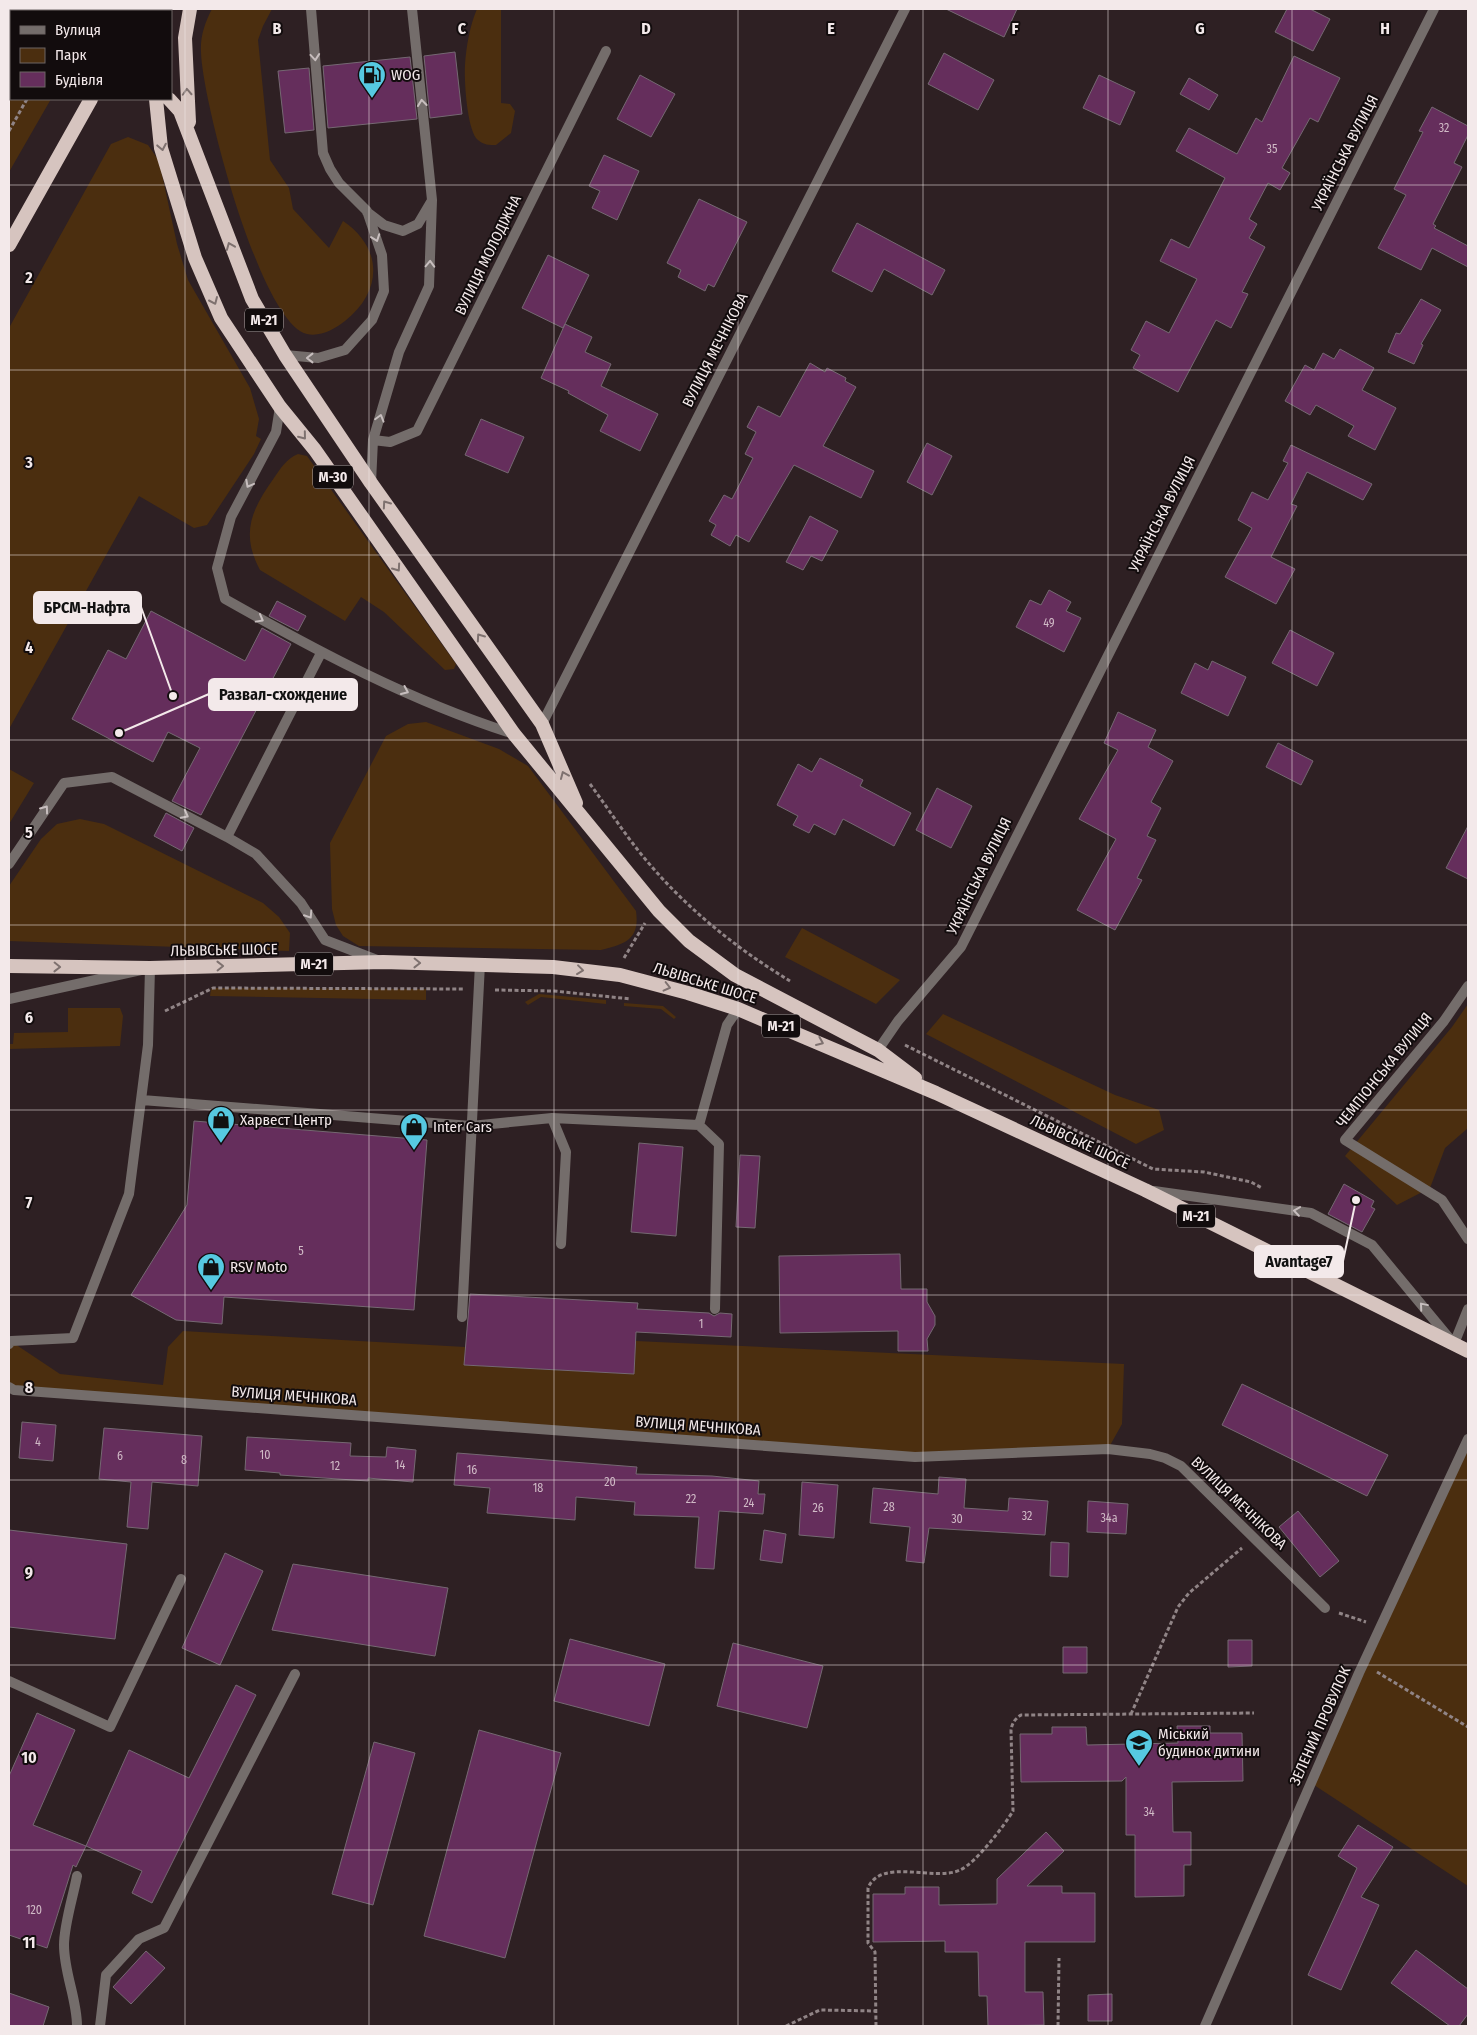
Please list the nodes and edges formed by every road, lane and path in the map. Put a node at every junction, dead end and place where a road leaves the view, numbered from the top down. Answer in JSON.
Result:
{"nodes":[{"id":1,"x":190,"y":9,"type":"edge"},
{"id":2,"x":311,"y":9,"type":"edge"},
{"id":3,"x":412,"y":9,"type":"edge"},
{"id":4,"x":904,"y":9,"type":"edge"},
{"id":5,"x":1434,"y":9,"type":"edge"},
{"id":6,"x":606,"y":51,"type":"dead end"},
{"id":7,"x":27,"y":100,"type":"edge"},
{"id":8,"x":90,"y":100,"type":"edge"},
{"id":9,"x":156,"y":100,"type":"edge"},
{"id":10,"x":170,"y":100,"type":"edge"},
{"id":11,"x":9,"y":131,"type":"edge"},
{"id":12,"x":190,"y":140,"type":"junction"},
{"id":13,"x":432,"y":200,"type":"junction"},
{"id":14,"x":366,"y":211,"type":"junction"},
{"id":15,"x":9,"y":245,"type":"edge"},
{"id":16,"x":285,"y":356,"type":"junction"},
{"id":17,"x":280,"y":407,"type":"junction"},
{"id":18,"x":373,"y":440,"type":"junction"},
{"id":19,"x":371,"y":483,"type":"junction"},
{"id":20,"x":321,"y":653,"type":"junction"},
{"id":21,"x":542,"y":724,"type":"junction"},
{"id":22,"x":514,"y":734,"type":"junction"},
{"id":23,"x":583,"y":820,"type":"junction"},
{"id":24,"x":227,"y":837,"type":"junction"},
{"id":25,"x":9,"y":864,"type":"edge"},
{"id":26,"x":678,"y":896,"type":"dead end"},
{"id":27,"x":659,"y":912,"type":"junction"},
{"id":28,"x":383,"y":962,"type":"junction"},
{"id":29,"x":480,"y":964,"type":"junction"},
{"id":30,"x":9,"y":966,"type":"edge"},
{"id":31,"x":150,"y":968,"type":"junction"},
{"id":32,"x":620,"y":975,"type":"junction"},
{"id":33,"x":1468,"y":986,"type":"edge"},
{"id":34,"x":480,"y":990,"type":"junction"},
{"id":35,"x":617,"y":997,"type":"junction"},
{"id":36,"x":9,"y":1000,"type":"edge"},
{"id":37,"x":636,"y":1000,"type":"dead end"},
{"id":38,"x":738,"y":1009,"type":"junction"},
{"id":39,"x":149,"y":1018,"type":"junction"},
{"id":40,"x":878,"y":1050,"type":"junction"},
{"id":41,"x":936,"y":1093,"type":"junction"},
{"id":42,"x":142,"y":1100,"type":"junction"},
{"id":43,"x":552,"y":1118,"type":"junction"},
{"id":44,"x":471,"y":1126,"type":"junction"},
{"id":45,"x":699,"y":1126,"type":"junction"},
{"id":46,"x":1145,"y":1190,"type":"junction"},
{"id":47,"x":1468,"y":1239,"type":"edge"},
{"id":48,"x":561,"y":1244,"type":"dead end"},
{"id":49,"x":715,"y":1309,"type":"dead end"},
{"id":50,"x":1468,"y":1309,"type":"edge"},
{"id":51,"x":462,"y":1317,"type":"dead end"},
{"id":52,"x":9,"y":1344,"type":"edge"},
{"id":53,"x":1454,"y":1344,"type":"junction"},
{"id":54,"x":1468,"y":1351,"type":"edge"},
{"id":55,"x":9,"y":1387,"type":"edge"},
{"id":56,"x":1468,"y":1439,"type":"edge"},
{"id":57,"x":1255,"y":1537,"type":"junction"},
{"id":58,"x":181,"y":1579,"type":"dead end"},
{"id":59,"x":1325,"y":1608,"type":"joint"},
{"id":60,"x":1381,"y":1627,"type":"junction"},
{"id":61,"x":1364,"y":1664,"type":"junction"},
{"id":62,"x":295,"y":1674,"type":"dead end"},
{"id":63,"x":9,"y":1681,"type":"edge"},
{"id":64,"x":1254,"y":1713,"type":"dead end"},
{"id":65,"x":1131,"y":1714,"type":"junction"},
{"id":66,"x":1468,"y":1727,"type":"edge"},
{"id":67,"x":77,"y":1876,"type":"dead end"},
{"id":68,"x":1059,"y":1958,"type":"dead end"},
{"id":69,"x":876,"y":2011,"type":"junction"},
{"id":70,"x":77,"y":2026,"type":"edge"},
{"id":71,"x":100,"y":2026,"type":"edge"},
{"id":72,"x":786,"y":2026,"type":"edge"},
{"id":73,"x":876,"y":2026,"type":"edge"},
{"id":74,"x":1058,"y":2026,"type":"edge"},
{"id":75,"x":1205,"y":2026,"type":"edge"}],
"edges":[{"from":12,"to":1,"type":"highway","one_way":true},
{"from":2,"to":14,"type":"street","one_way":true},
{"from":13,"to":3,"type":"street","one_way":true},
{"from":4,"to":21,"type":"street","name":"ВУЛИЦЯ МЕЧНІКОВА"},
{"from":5,"to":40,"type":"street","name":"УКРАЇНСЬКА ВУЛИЦЯ"},
{"from":6,"to":18,"type":"street","name":"ВУЛИЦЯ МОЛОДІЖНА"},
{"from":7,"to":11,"type":"path"},
{"from":8,"to":15,"type":"highway"},
{"from":9,"to":17,"type":"highway","number":"М-30","one_way":true},
{"from":10,"to":12,"type":"highway","number":"М-21"},
{"from":16,"to":12,"type":"highway","number":"М-21","one_way":true},
{"from":13,"to":14,"type":"street"},
{"from":18,"to":13,"type":"street","one_way":true},
{"from":14,"to":16,"type":"street","one_way":true},
{"from":16,"to":19,"type":"highway","number":"М-21"},
{"from":17,"to":20,"type":"street","one_way":true},
{"from":17,"to":22,"type":"highway","number":"М-30","one_way":true},
{"from":18,"to":19,"type":"street"},
{"from":21,"to":19,"type":"highway","number":"М-21","one_way":true},
{"from":20,"to":22,"type":"street","one_way":true},
{"from":20,"to":24,"type":"street"},
{"from":23,"to":21,"type":"highway","number":"М-21","one_way":true},
{"from":22,"to":23,"type":"highway","number":"М-30"},
{"from":23,"to":27,"type":"highway","number":"М-21"},
{"from":25,"to":24,"type":"street","one_way":true},
{"from":24,"to":28,"type":"street","one_way":true},
{"from":26,"to":27,"type":"path"},
{"from":27,"to":32,"type":"path"},
{"from":27,"to":40,"type":"highway","number":"М-21"},
{"from":28,"to":29,"type":"highway","name":"ЛЬВІВСЬКЕ ШОСЕ","number":"М-21","one_way":true},
{"from":31,"to":28,"type":"highway","name":"ЛЬВІВСЬКЕ ШОСЕ","number":"М-21","one_way":true},
{"from":29,"to":32,"type":"highway","name":"ЛЬВІВСЬКЕ ШОСЕ","number":"М-21","one_way":true},
{"from":29,"to":34,"type":"street"},
{"from":30,"to":31,"type":"highway","name":"ЛЬВІВСЬКЕ ШОСЕ","number":"М-21","one_way":true},
{"from":31,"to":36,"type":"street"},
{"from":31,"to":39,"type":"street"},
{"from":32,"to":35,"type":"path"},
{"from":32,"to":38,"type":"highway","name":"ЛЬВІВСЬКЕ ШОСЕ","number":"М-21","one_way":true},
{"from":33,"to":47,"type":"street","name":"ЧЕМПІОНСЬКА ВУЛИЦЯ"},
{"from":34,"to":35,"type":"path"},
{"from":34,"to":39,"type":"path"},
{"from":34,"to":44,"type":"street"},
{"from":35,"to":37,"type":"path"},
{"from":38,"to":41,"type":"highway","name":"ЛЬВІВСЬКЕ ШОСЕ","number":"М-21","one_way":true},
{"from":38,"to":45,"type":"street"},
{"from":39,"to":42,"type":"street"},
{"from":40,"to":41,"type":"highway","number":"М-21"},
{"from":41,"to":46,"type":"highway","name":"ЛЬВІВСЬКЕ ШОСЕ","number":"М-21"},
{"from":42,"to":44,"type":"street"},
{"from":42,"to":52,"type":"street"},
{"from":43,"to":44,"type":"street"},
{"from":43,"to":45,"type":"street"},
{"from":43,"to":48,"type":"street"},
{"from":44,"to":51,"type":"street"},
{"from":45,"to":49,"type":"street"},
{"from":46,"to":53,"type":"highway","name":"ЛЬВІВСЬКЕ ШОСЕ","number":"М-21"},
{"from":53,"to":46,"type":"street","one_way":true},
{"from":50,"to":53,"type":"street"},
{"from":53,"to":54,"type":"highway","name":"ЛЬВІВСЬКЕ ШОСЕ","number":"М-21"},
{"from":55,"to":57,"type":"street","name":"ВУЛИЦЯ МЕЧНІКОВА"},
{"from":56,"to":60,"type":"street","name":"ЗЕЛЕНИЙ ПРОВУЛОК"},
{"from":57,"to":59,"type":"street","name":"ВУЛИЦЯ МЕЧНІКОВА"},
{"from":57,"to":65,"type":"path"},
{"from":58,"to":63,"type":"street"},
{"from":59,"to":60,"type":"path"},
{"from":60,"to":61,"type":"street","name":"ЗЕЛЕНИЙ ПРОВУЛОК"},
{"from":61,"to":66,"type":"path"},
{"from":61,"to":75,"type":"street","name":"ЗЕЛЕНИЙ ПРОВУЛОК"},
{"from":62,"to":71,"type":"street"},
{"from":64,"to":65,"type":"path"},
{"from":65,"to":69,"type":"path"},
{"from":67,"to":70,"type":"street"},
{"from":68,"to":74,"type":"path"},
{"from":69,"to":72,"type":"path"},
{"from":69,"to":73,"type":"path"}]}
